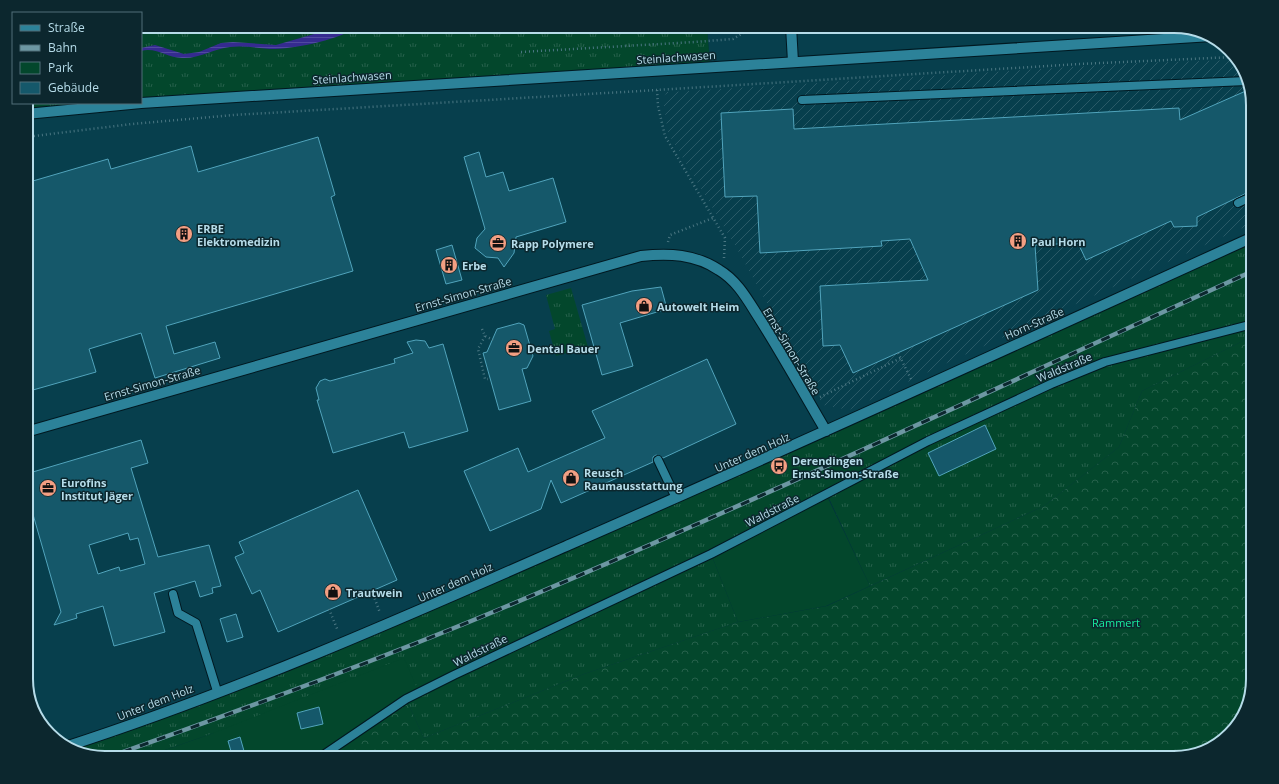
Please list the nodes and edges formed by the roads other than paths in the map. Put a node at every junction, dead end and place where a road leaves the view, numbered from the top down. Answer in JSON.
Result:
{"nodes":[{"id":1,"x":792,"y":33,"type":"edge"},
{"id":2,"x":1199,"y":37,"type":"edge"},
{"id":3,"x":793,"y":62,"type":"junction"},
{"id":4,"x":1242,"y":81,"type":"edge"},
{"id":5,"x":802,"y":100,"type":"dead end"},
{"id":6,"x":142,"y":103,"type":"edge"},
{"id":7,"x":131,"y":104,"type":"edge"},
{"id":8,"x":33,"y":113,"type":"edge"},
{"id":9,"x":1246,"y":199,"type":"edge"},
{"id":10,"x":1238,"y":203,"type":"dead end"},
{"id":11,"x":1246,"y":240,"type":"edge"},
{"id":12,"x":1246,"y":326,"type":"edge"},
{"id":13,"x":33,"y":430,"type":"edge"},
{"id":14,"x":826,"y":431,"type":"junction"},
{"id":15,"x":658,"y":460,"type":"dead end"},
{"id":16,"x":676,"y":498,"type":"junction"},
{"id":17,"x":173,"y":594,"type":"dead end"},
{"id":18,"x":217,"y":692,"type":"junction"},
{"id":19,"x":74,"y":744,"type":"edge"},
{"id":20,"x":329,"y":751,"type":"edge"}],
"edges":[{"from":1,"to":3,"type":"street"},
{"from":2,"to":3,"type":"street","name":"Steinlachwasen"},
{"from":3,"to":6,"type":"street","name":"Steinlachwasen"},
{"from":4,"to":5,"type":"lane"},
{"from":7,"to":8,"type":"street","name":"Steinlachwasen"},
{"from":9,"to":10,"type":"lane"},
{"from":11,"to":14,"type":"street","name":"Horn-Straße"},
{"from":12,"to":20,"type":"lane","name":"Waldstraße"},
{"from":13,"to":14,"type":"street","name":"Ernst-Simon-Straße"},
{"from":14,"to":16,"type":"street","name":"Unter dem Holz"},
{"from":15,"to":16,"type":"lane"},
{"from":16,"to":18,"type":"street","name":"Unter dem Holz"},
{"from":17,"to":18,"type":"lane"},
{"from":18,"to":19,"type":"street","name":"Unter dem Holz"}]}
